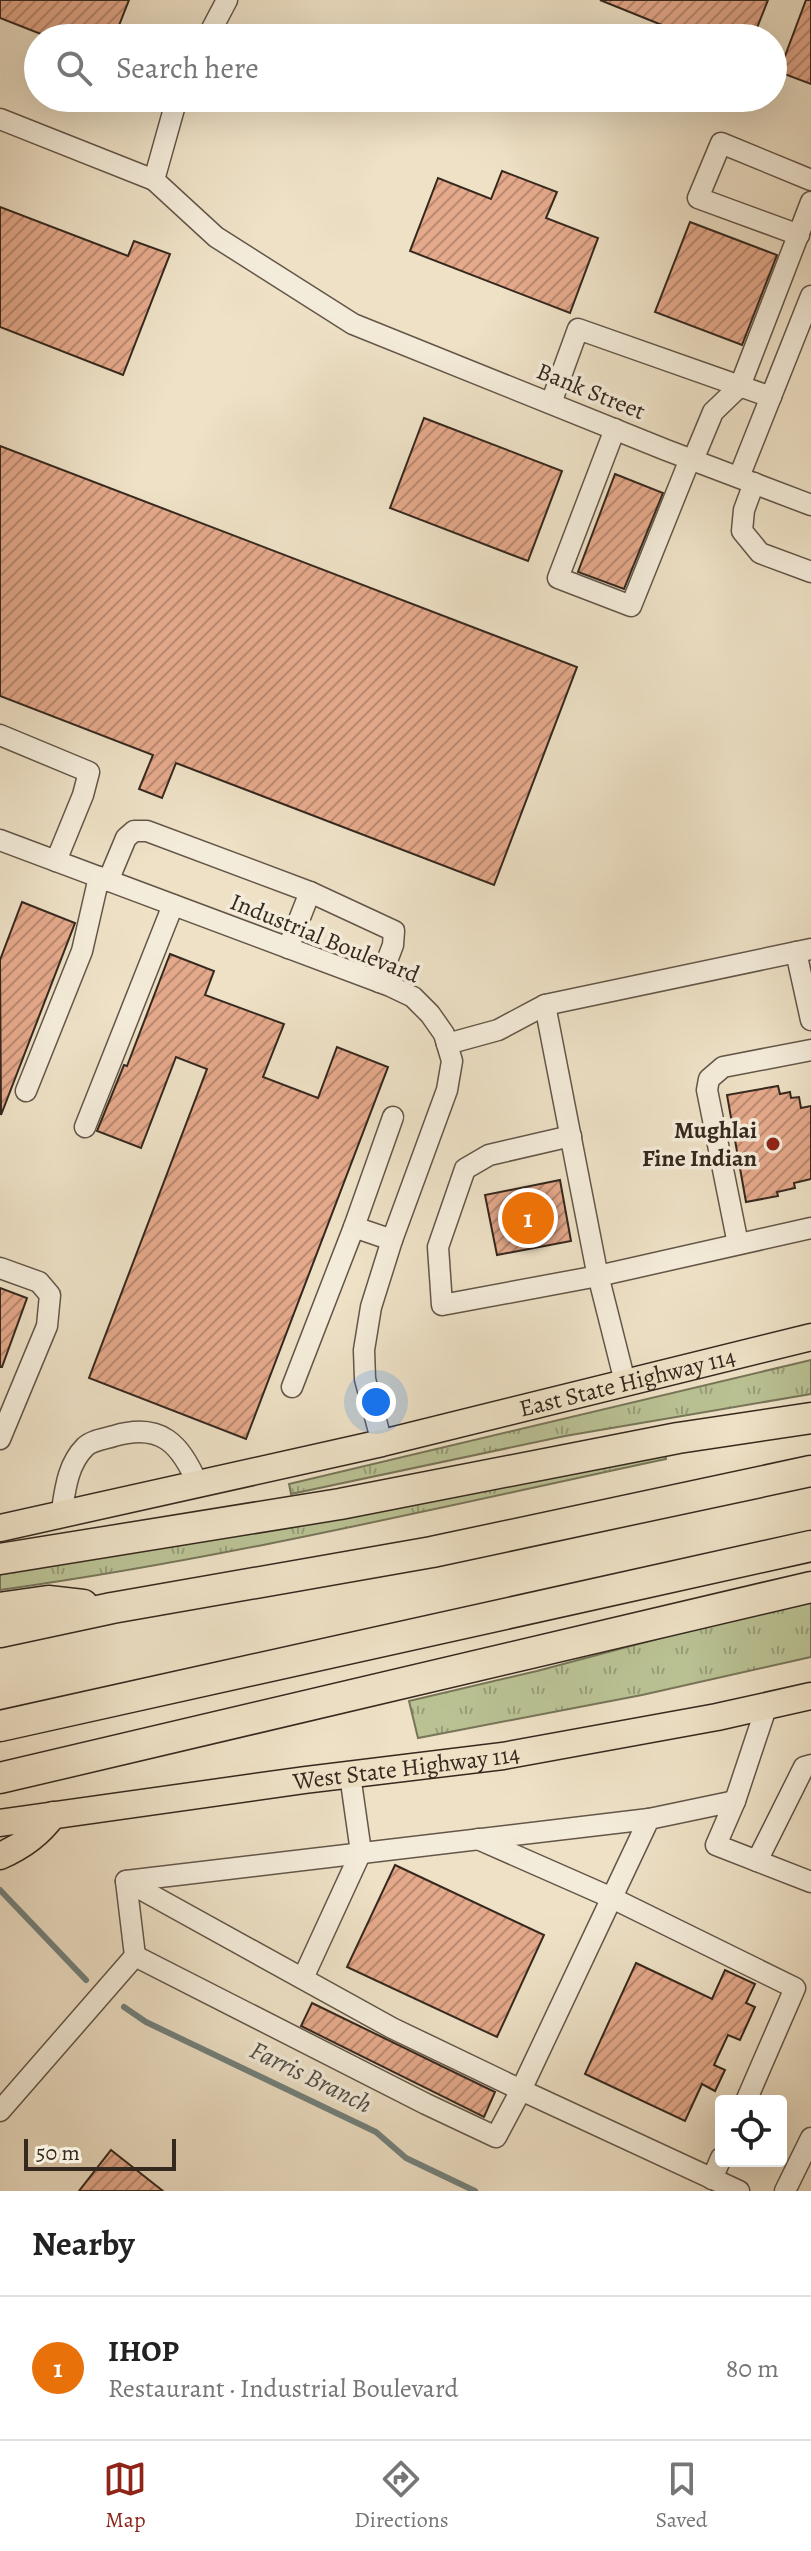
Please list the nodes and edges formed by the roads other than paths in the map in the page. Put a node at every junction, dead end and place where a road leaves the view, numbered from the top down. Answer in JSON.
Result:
{"nodes":[{"id":1,"x":227,"y":0,"type":"edge"},
{"id":2,"x":214,"y":24,"type":"edge"},
{"id":3,"x":173,"y":112,"type":"edge"},
{"id":4,"x":0,"y":119,"type":"edge"},
{"id":5,"x":154,"y":180,"type":"junction"},
{"id":6,"x":811,"y":180,"type":"edge"},
{"id":7,"x":811,"y":202,"type":"edge"},
{"id":8,"x":799,"y":235,"type":"junction"},
{"id":9,"x":811,"y":296,"type":"edge"},
{"id":10,"x":740,"y":386,"type":"junction"},
{"id":11,"x":771,"y":397,"type":"junction"},
{"id":12,"x":551,"y":403,"type":"junction"},
{"id":13,"x":615,"y":429,"type":"junction"},
{"id":14,"x":691,"y":459,"type":"junction"},
{"id":15,"x":746,"y":480,"type":"junction"},
{"id":16,"x":811,"y":505,"type":"edge"},
{"id":17,"x":811,"y":572,"type":"edge"},
{"id":18,"x":0,"y":735,"type":"edge"},
{"id":19,"x":0,"y":840,"type":"edge"},
{"id":20,"x":56,"y":861,"type":"junction"},
{"id":21,"x":104,"y":879,"type":"junction"},
{"id":22,"x":310,"y":892,"type":"junction"},
{"id":23,"x":173,"y":905,"type":"junction"},
{"id":24,"x":288,"y":948,"type":"junction"},
{"id":25,"x":803,"y":950,"type":"edge"},
{"id":26,"x":379,"y":982,"type":"junction"},
{"id":27,"x":545,"y":1005,"type":"junction"},
{"id":28,"x":811,"y":1020,"type":"edge"},
{"id":29,"x":447,"y":1044,"type":"junction"},
{"id":30,"x":811,"y":1050,"type":"edge"},
{"id":31,"x":26,"y":1091,"type":"dead end"},
{"id":32,"x":393,"y":1117,"type":"dead end"},
{"id":33,"x":85,"y":1127,"type":"dead end"},
{"id":34,"x":571,"y":1136,"type":"junction"},
{"id":35,"x":354,"y":1227,"type":"junction"},
{"id":36,"x":811,"y":1228,"type":"edge"},
{"id":37,"x":392,"y":1240,"type":"junction"},
{"id":38,"x":738,"y":1244,"type":"junction"},
{"id":39,"x":0,"y":1268,"type":"edge"},
{"id":40,"x":598,"y":1276,"type":"junction"},
{"id":41,"x":811,"y":1337,"type":"edge"},
{"id":42,"x":625,"y":1382,"type":"junction"},
{"id":43,"x":292,"y":1387,"type":"dead end"},
{"id":44,"x":811,"y":1418,"type":"edge"},
{"id":45,"x":0,"y":1439,"type":"edge"},
{"id":46,"x":382,"y":1443,"type":"junction"},
{"id":47,"x":811,"y":1471,"type":"edge"},
{"id":48,"x":198,"y":1485,"type":"junction"},
{"id":49,"x":61,"y":1516,"type":"junction"},
{"id":50,"x":0,"y":1528,"type":"edge"},
{"id":51,"x":811,"y":1546,"type":"edge"},
{"id":52,"x":0,"y":1559,"type":"edge"},
{"id":53,"x":811,"y":1587,"type":"edge"},
{"id":54,"x":0,"y":1608,"type":"edge"},
{"id":55,"x":112,"y":1608,"type":"junction"},
{"id":56,"x":0,"y":1632,"type":"edge"},
{"id":57,"x":811,"y":1696,"type":"edge"},
{"id":58,"x":767,"y":1705,"type":"junction"},
{"id":59,"x":0,"y":1726,"type":"edge"},
{"id":60,"x":811,"y":1765,"type":"edge"},
{"id":61,"x":350,"y":1775,"type":"junction"},
{"id":62,"x":0,"y":1778,"type":"edge"},
{"id":63,"x":735,"y":1801,"type":"junction"},
{"id":64,"x":53,"y":1815,"type":"junction"},
{"id":65,"x":649,"y":1819,"type":"junction"},
{"id":66,"x":0,"y":1823,"type":"edge"},
{"id":67,"x":478,"y":1839,"type":"junction"},
{"id":68,"x":361,"y":1852,"type":"junction"},
{"id":69,"x":0,"y":1856,"type":"edge"},
{"id":70,"x":757,"y":1861,"type":"junction"},
{"id":71,"x":126,"y":1881,"type":"junction"},
{"id":72,"x":811,"y":1882,"type":"edge"},
{"id":73,"x":612,"y":1898,"type":"junction"},
{"id":74,"x":135,"y":1956,"type":"junction"},
{"id":75,"x":303,"y":1978,"type":"junction"},
{"id":76,"x":521,"y":2090,"type":"junction"},
{"id":77,"x":749,"y":2095,"type":"edge"},
{"id":78,"x":0,"y":2111,"type":"edge"},
{"id":79,"x":811,"y":2138,"type":"edge"},
{"id":80,"x":717,"y":2167,"type":"edge"},
{"id":81,"x":712,"y":2179,"type":"junction"},
{"id":82,"x":739,"y":2191,"type":"edge"},
{"id":83,"x":785,"y":2191,"type":"edge"}],
"edges":[{"from":1,"to":2,"type":"street"},
{"from":3,"to":5,"type":"street"},
{"from":4,"to":5,"type":"street"},
{"from":5,"to":12,"type":"street","name":"Bank Street"},
{"from":6,"to":8,"type":"street"},
{"from":7,"to":8,"type":"street"},
{"from":8,"to":10,"type":"street"},
{"from":9,"to":11,"type":"street"},
{"from":10,"to":11,"type":"street"},
{"from":10,"to":12,"type":"street"},
{"from":10,"to":14,"type":"street"},
{"from":11,"to":15,"type":"street"},
{"from":12,"to":13,"type":"street","name":"Bank Street"},
{"from":13,"to":14,"type":"street","name":"Bank Street"},
{"from":13,"to":14,"type":"street"},
{"from":14,"to":15,"type":"street","name":"Bank Street"},
{"from":15,"to":16,"type":"street","name":"Bank Street"},
{"from":15,"to":17,"type":"street"},
{"from":18,"to":20,"type":"street"},
{"from":19,"to":20,"type":"street","name":"Industrial Boulevard"},
{"from":20,"to":21,"type":"street","name":"Industrial Boulevard"},
{"from":21,"to":22,"type":"street"},
{"from":21,"to":23,"type":"street","name":"Industrial Boulevard"},
{"from":21,"to":31,"type":"street"},
{"from":22,"to":24,"type":"street"},
{"from":22,"to":26,"type":"street"},
{"from":23,"to":24,"type":"street","name":"Industrial Boulevard"},
{"from":23,"to":33,"type":"street"},
{"from":24,"to":26,"type":"street","name":"Industrial Boulevard"},
{"from":25,"to":27,"type":"street"},
{"from":25,"to":28,"type":"street"},
{"from":26,"to":29,"type":"street","name":"Industrial Boulevard"},
{"from":27,"to":29,"type":"street"},
{"from":27,"to":34,"type":"street"},
{"from":29,"to":37,"type":"street","name":"Industrial Boulevard"},
{"from":30,"to":38,"type":"street"},
{"from":32,"to":35,"type":"street"},
{"from":34,"to":40,"type":"street"},
{"from":34,"to":40,"type":"street"},
{"from":35,"to":37,"type":"street"},
{"from":35,"to":43,"type":"street"},
{"from":36,"to":38,"type":"street"},
{"from":37,"to":46,"type":"street","name":"Industrial Boulevard"},
{"from":38,"to":40,"type":"street"},
{"from":39,"to":45,"type":"street"},
{"from":40,"to":42,"type":"street"},
{"from":41,"to":42,"type":"main road","name":"East State Highway 114"},
{"from":42,"to":46,"type":"main road","name":"East State Highway 114"},
{"from":44,"to":52,"type":"highway"},
{"from":46,"to":48,"type":"main road"},
{"from":47,"to":55,"type":"highway"},
{"from":48,"to":49,"type":"main road"},
{"from":48,"to":49,"type":"street"},
{"from":49,"to":50,"type":"main road"},
{"from":51,"to":59,"type":"highway"},
{"from":53,"to":62,"type":"highway"},
{"from":54,"to":55,"type":"highway"},
{"from":55,"to":56,"type":"highway"},
{"from":57,"to":58,"type":"main road","name":"West State Highway 114"},
{"from":58,"to":61,"type":"main road","name":"West State Highway 114"},
{"from":58,"to":63,"type":"street"},
{"from":60,"to":70,"type":"street"},
{"from":61,"to":64,"type":"main road","name":"West State Highway 114"},
{"from":61,"to":68,"type":"street"},
{"from":63,"to":65,"type":"street"},
{"from":63,"to":70,"type":"street"},
{"from":64,"to":66,"type":"main road","name":"West State Highway 114"},
{"from":64,"to":69,"type":"main road"},
{"from":65,"to":67,"type":"street"},
{"from":65,"to":73,"type":"street"},
{"from":67,"to":68,"type":"street"},
{"from":67,"to":73,"type":"street"},
{"from":68,"to":71,"type":"street"},
{"from":68,"to":75,"type":"street"},
{"from":70,"to":72,"type":"street"},
{"from":71,"to":74,"type":"street"},
{"from":71,"to":75,"type":"street"},
{"from":73,"to":76,"type":"street"},
{"from":73,"to":77,"type":"street"},
{"from":74,"to":76,"type":"street"},
{"from":74,"to":78,"type":"street"},
{"from":75,"to":76,"type":"street"},
{"from":76,"to":81,"type":"street"},
{"from":79,"to":83,"type":"street"},
{"from":80,"to":81,"type":"street"},
{"from":81,"to":82,"type":"street"}]}
